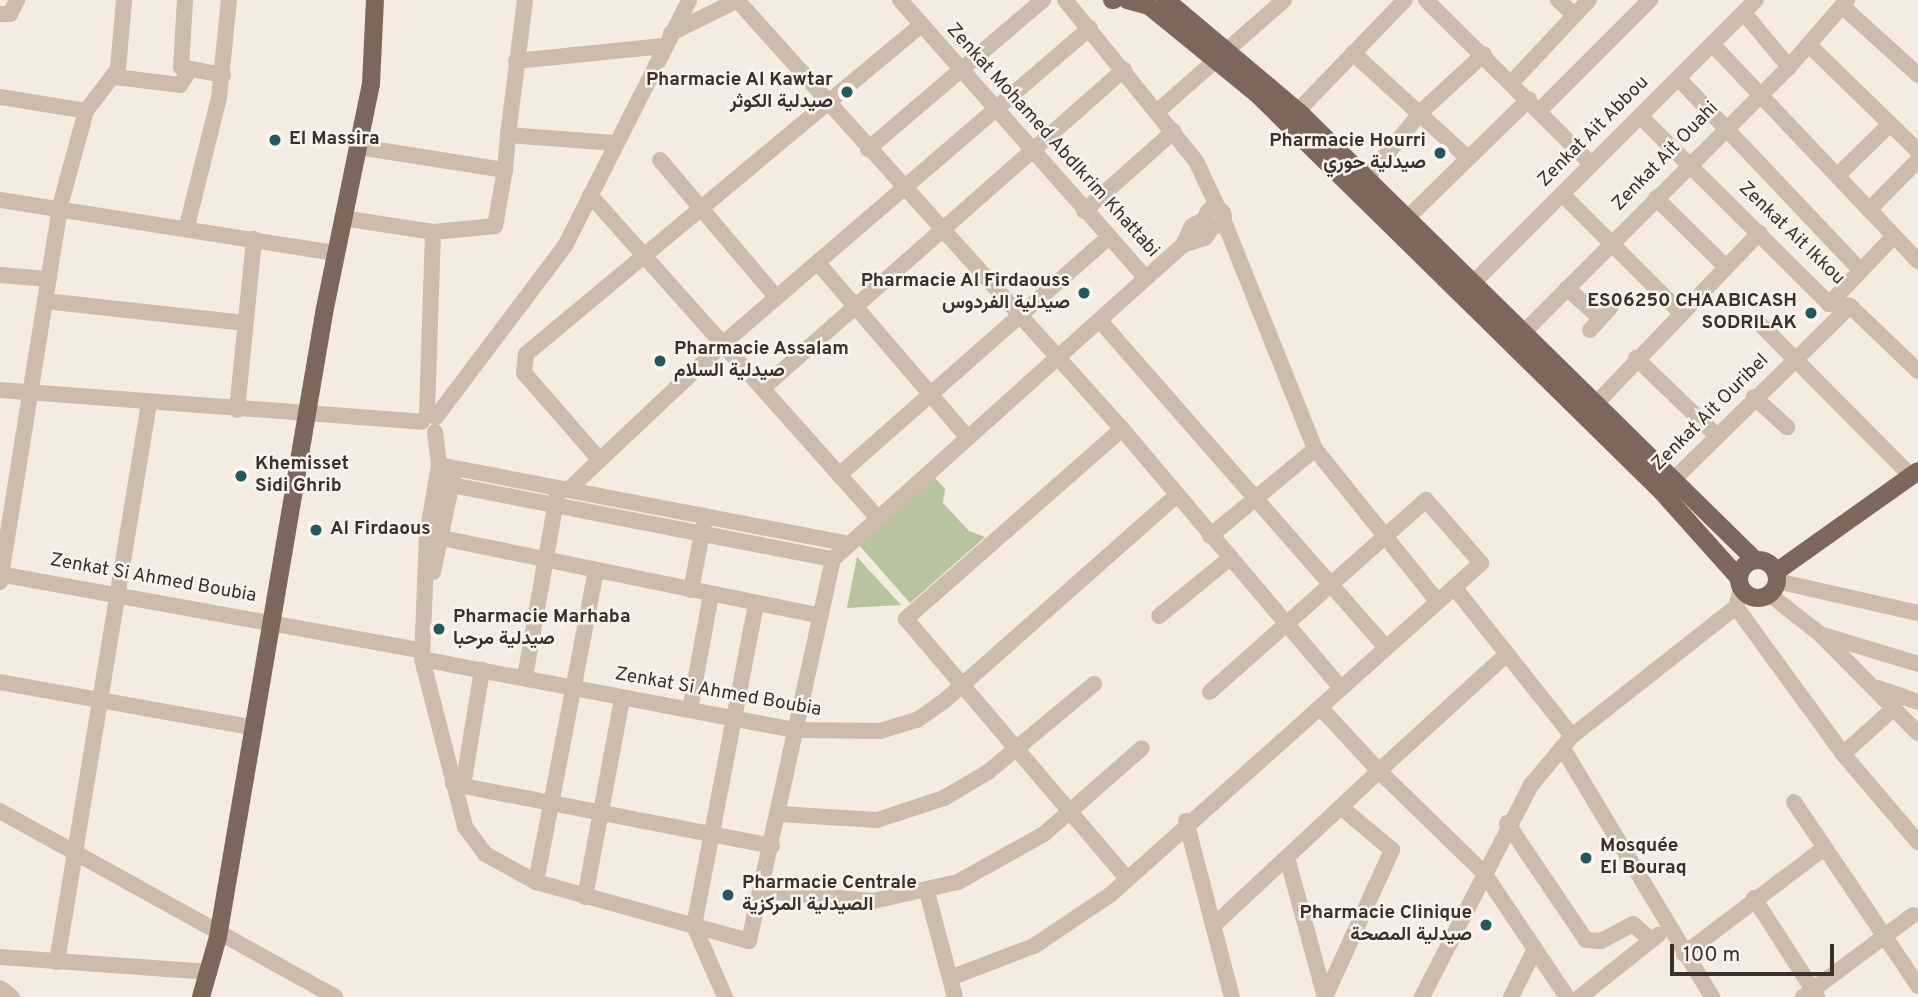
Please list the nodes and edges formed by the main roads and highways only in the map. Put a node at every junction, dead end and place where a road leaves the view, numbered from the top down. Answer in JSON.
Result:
{"nodes":[{"id":1,"x":375,"y":0,"type":"edge"},
{"id":2,"x":1127,"y":0,"type":"edge"},
{"id":3,"x":1166,"y":0,"type":"edge"},
{"id":4,"x":1224,"y":55,"type":"junction"},
{"id":5,"x":1291,"y":117,"type":"junction"},
{"id":6,"x":1401,"y":224,"type":"junction"},
{"id":7,"x":1589,"y":410,"type":"junction"},
{"id":8,"x":1914,"y":473,"type":"edge"},
{"id":9,"x":1755,"y":560,"type":"junction"},
{"id":10,"x":1774,"y":582,"type":"junction"},
{"id":11,"x":1740,"y":583,"type":"junction"},
{"id":12,"x":201,"y":997,"type":"edge"}],
"edges":[{"from":1,"to":12,"type":"main road"},
{"from":2,"to":4,"type":"main road"},
{"from":3,"to":4,"type":"main road"},
{"from":4,"to":5,"type":"main road"},
{"from":5,"to":6,"type":"main road"},
{"from":5,"to":6,"type":"main road"},
{"from":6,"to":7,"type":"main road"},
{"from":7,"to":9,"type":"main road"},
{"from":7,"to":11,"type":"main road"},
{"from":8,"to":10,"type":"main road"},
{"from":9,"to":10,"type":"main road"},
{"from":9,"to":11,"type":"main road"},
{"from":10,"to":11,"type":"main road"}]}
